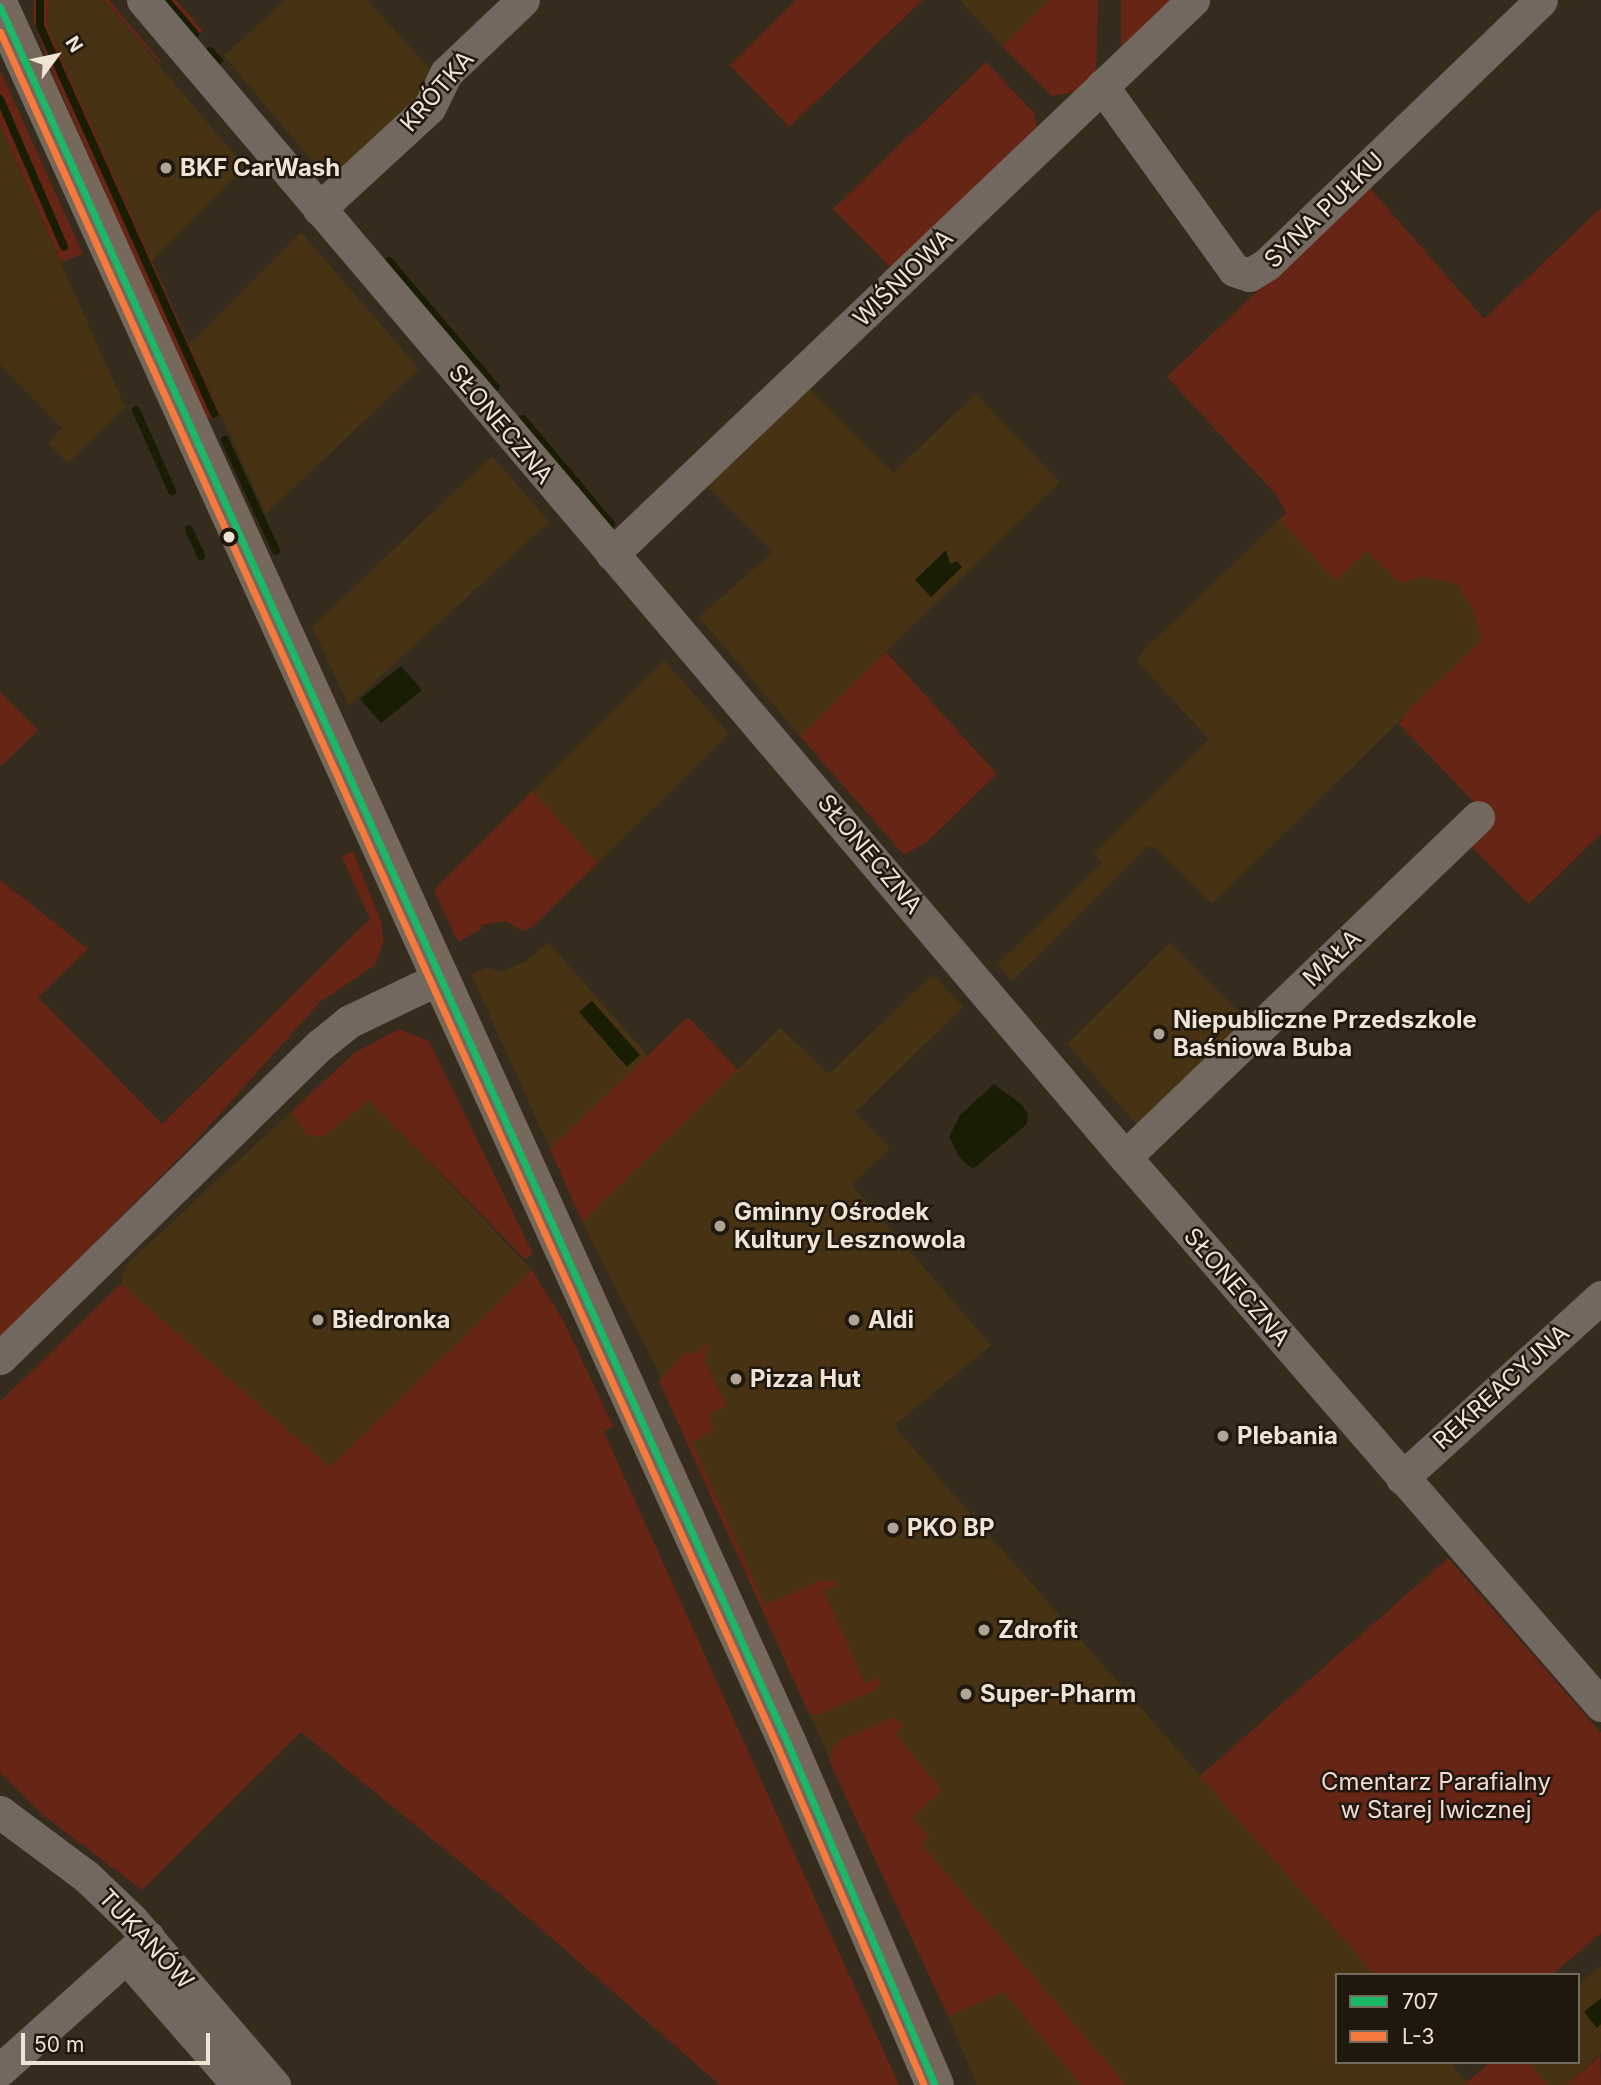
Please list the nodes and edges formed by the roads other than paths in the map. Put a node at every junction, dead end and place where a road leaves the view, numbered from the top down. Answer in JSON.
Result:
{"nodes":[{"id":1,"x":143,"y":0,"type":"edge"},
{"id":2,"x":523,"y":0,"type":"edge"},
{"id":3,"x":1193,"y":0,"type":"edge"},
{"id":4,"x":1541,"y":0,"type":"edge"},
{"id":5,"x":4,"y":29,"type":"edge"},
{"id":6,"x":1102,"y":86,"type":"junction"},
{"id":7,"x":319,"y":209,"type":"junction"},
{"id":8,"x":612,"y":554,"type":"junction"},
{"id":9,"x":1478,"y":817,"type":"dead end"},
{"id":10,"x":440,"y":978,"type":"junction"},
{"id":11,"x":1125,"y":1157,"type":"junction"},
{"id":12,"x":1601,"y":1297,"type":"edge"},
{"id":13,"x":0,"y":1358,"type":"edge"},
{"id":14,"x":1402,"y":1478,"type":"junction"},
{"id":15,"x":1601,"y":1705,"type":"edge"},
{"id":16,"x":0,"y":1812,"type":"edge"},
{"id":17,"x":137,"y":1947,"type":"junction"},
{"id":18,"x":0,"y":2070,"type":"edge"},
{"id":19,"x":238,"y":2085,"type":"edge"},
{"id":20,"x":274,"y":2085,"type":"edge"},
{"id":21,"x":935,"y":2085,"type":"edge"}],
"edges":[{"from":1,"to":7,"type":"street","name":"SŁONECZNA"},
{"from":2,"to":7,"type":"street","name":"KRÓTKA"},
{"from":3,"to":6,"type":"street","name":"WIŚNIOWA"},
{"from":4,"to":6,"type":"street","name":"SYNA PUŁKU"},
{"from":5,"to":10,"type":"main road"},
{"from":6,"to":8,"type":"street","name":"WIŚNIOWA"},
{"from":7,"to":8,"type":"street","name":"SŁONECZNA"},
{"from":8,"to":11,"type":"street","name":"SŁONECZNA"},
{"from":9,"to":11,"type":"street","name":"MAŁA"},
{"from":10,"to":13,"type":"street"},
{"from":10,"to":21,"type":"main road"},
{"from":11,"to":14,"type":"street","name":"SŁONECZNA"},
{"from":12,"to":14,"type":"street","name":"REKREACYJNA"},
{"from":14,"to":15,"type":"street","name":"SŁONECZNA"},
{"from":16,"to":17,"type":"street","name":"TUKANÓW"},
{"from":17,"to":18,"type":"street"},
{"from":17,"to":19,"type":"street","name":"TUKANÓW"},
{"from":17,"to":20,"type":"street","name":"TUKANÓW"}]}
